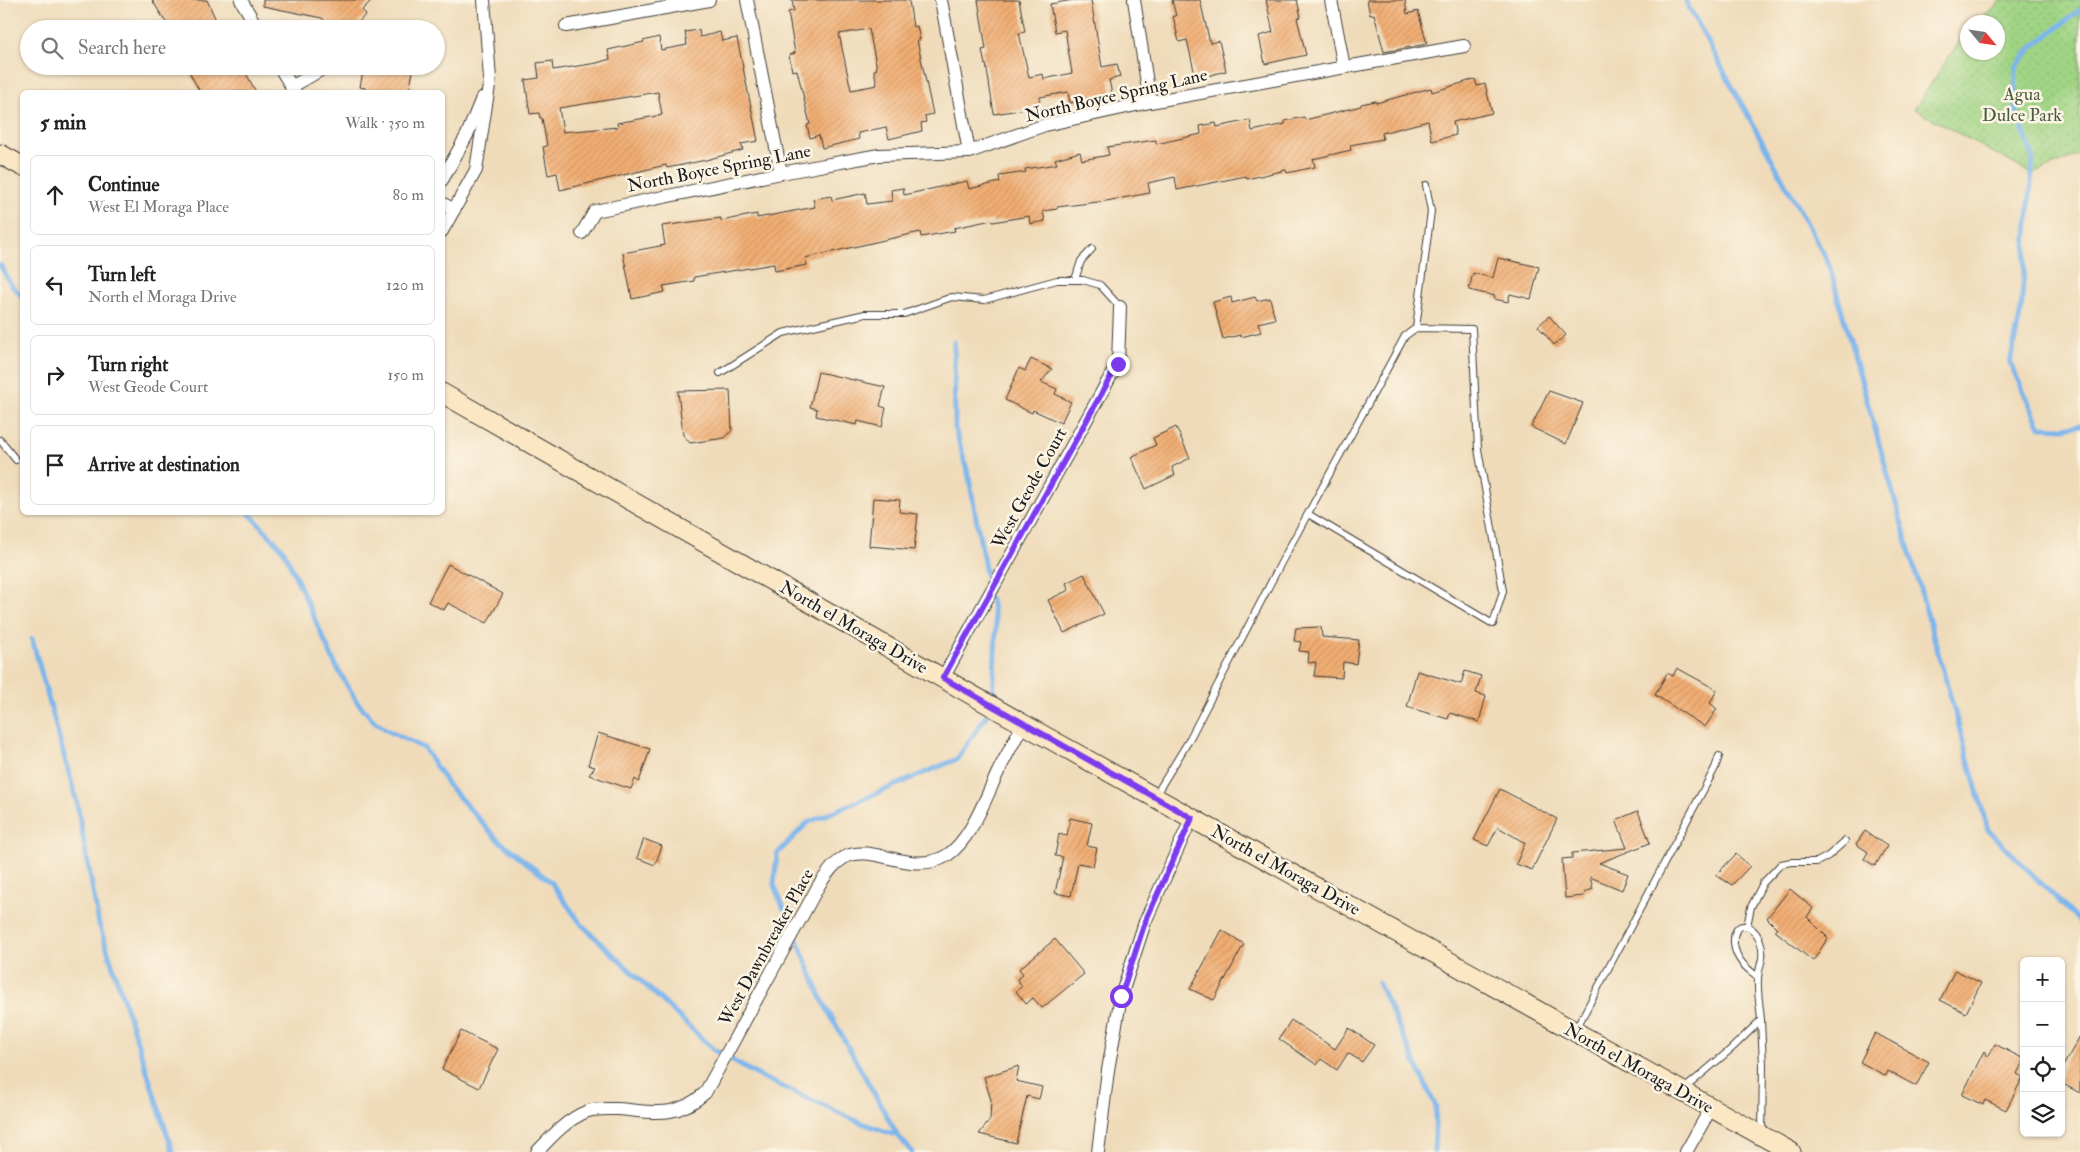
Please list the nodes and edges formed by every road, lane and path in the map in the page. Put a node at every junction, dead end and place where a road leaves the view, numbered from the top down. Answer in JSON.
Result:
{"nodes":[{"id":1,"x":241,"y":0,"type":"edge"},
{"id":2,"x":484,"y":0,"type":"edge"},
{"id":3,"x":709,"y":0,"type":"edge"},
{"id":4,"x":747,"y":0,"type":"edge"},
{"id":5,"x":941,"y":0,"type":"edge"},
{"id":6,"x":1134,"y":0,"type":"edge"},
{"id":7,"x":1331,"y":0,"type":"edge"},
{"id":8,"x":253,"y":20,"type":"edge"},
{"id":9,"x":566,"y":26,"type":"dead end"},
{"id":10,"x":1464,"y":46,"type":"dead end"},
{"id":11,"x":1344,"y":67,"type":"junction"},
{"id":12,"x":284,"y":75,"type":"edge"},
{"id":13,"x":312,"y":75,"type":"edge"},
{"id":14,"x":490,"y":79,"type":"junction"},
{"id":15,"x":293,"y":90,"type":"edge"},
{"id":16,"x":1150,"y":102,"type":"junction"},
{"id":17,"x":968,"y":152,"type":"junction"},
{"id":18,"x":3,"y":156,"type":"edge"},
{"id":19,"x":20,"y":165,"type":"edge"},
{"id":20,"x":781,"y":172,"type":"junction"},
{"id":21,"x":445,"y":175,"type":"edge"},
{"id":22,"x":1426,"y":185,"type":"dead end"},
{"id":23,"x":445,"y":205,"type":"edge"},
{"id":24,"x":454,"y":210,"type":"junction"},
{"id":25,"x":445,"y":226,"type":"edge"},
{"id":26,"x":582,"y":233,"type":"dead end"},
{"id":27,"x":1092,"y":249,"type":"dead end"},
{"id":28,"x":1075,"y":280,"type":"junction"},
{"id":29,"x":1120,"y":307,"type":"joint"},
{"id":30,"x":1416,"y":328,"type":"junction"},
{"id":31,"x":720,"y":373,"type":"dead end"},
{"id":32,"x":445,"y":395,"type":"edge"},
{"id":33,"x":0,"y":440,"type":"edge"},
{"id":34,"x":16,"y":460,"type":"dead end"},
{"id":35,"x":1308,"y":514,"type":"junction"},
{"id":36,"x":943,"y":678,"type":"junction"},
{"id":37,"x":1023,"y":724,"type":"junction"},
{"id":38,"x":1719,"y":756,"type":"dead end"},
{"id":39,"x":1154,"y":797,"type":"junction"},
{"id":40,"x":1192,"y":818,"type":"junction"},
{"id":41,"x":1845,"y":841,"type":"dead end"},
{"id":42,"x":1747,"y":926,"type":"junction"},
{"id":43,"x":1758,"y":977,"type":"junction"},
{"id":44,"x":1761,"y":1020,"type":"junction"},
{"id":45,"x":1574,"y":1032,"type":"junction"},
{"id":46,"x":1681,"y":1091,"type":"junction"},
{"id":47,"x":1711,"y":1108,"type":"junction"},
{"id":48,"x":1762,"y":1136,"type":"junction"},
{"id":49,"x":537,"y":1152,"type":"edge"},
{"id":50,"x":1098,"y":1152,"type":"edge"},
{"id":51,"x":1686,"y":1152,"type":"edge"},
{"id":52,"x":1791,"y":1152,"type":"edge"}],
"edges":[{"from":1,"to":8,"type":"street"},
{"from":2,"to":14,"type":"street"},
{"from":3,"to":9,"type":"street"},
{"from":4,"to":20,"type":"street"},
{"from":5,"to":17,"type":"street"},
{"from":6,"to":16,"type":"street"},
{"from":7,"to":11,"type":"street"},
{"from":10,"to":11,"type":"street","name":"North Boyce Spring Lane"},
{"from":11,"to":16,"type":"street","name":"North Boyce Spring Lane"},
{"from":12,"to":15,"type":"street"},
{"from":13,"to":15,"type":"street"},
{"from":14,"to":21,"type":"street"},
{"from":14,"to":24,"type":"street"},
{"from":16,"to":17,"type":"street","name":"North Boyce Spring Lane"},
{"from":17,"to":20,"type":"street","name":"North Boyce Spring Lane"},
{"from":18,"to":19,"type":"street"},
{"from":20,"to":26,"type":"street","name":"North Boyce Spring Lane"},
{"from":22,"to":30,"type":"lane"},
{"from":23,"to":24,"type":"street"},
{"from":24,"to":25,"type":"street"},
{"from":27,"to":28,"type":"lane"},
{"from":28,"to":29,"type":"lane"},
{"from":28,"to":31,"type":"lane"},
{"from":29,"to":36,"type":"street","name":"West Geode Court"},
{"from":30,"to":35,"type":"lane"},
{"from":30,"to":35,"type":"lane"},
{"from":32,"to":36,"type":"street","name":"North el Moraga Drive"},
{"from":33,"to":34,"type":"lane"},
{"from":35,"to":39,"type":"lane"},
{"from":36,"to":37,"type":"street","name":"North el Moraga Drive"},
{"from":37,"to":39,"type":"street","name":"North el Moraga Drive"},
{"from":37,"to":49,"type":"street","name":"West Dawnbreaker Place"},
{"from":38,"to":45,"type":"lane"},
{"from":39,"to":40,"type":"street","name":"North el Moraga Drive"},
{"from":40,"to":45,"type":"street","name":"North el Moraga Drive"},
{"from":40,"to":50,"type":"street"},
{"from":41,"to":42,"type":"lane"},
{"from":42,"to":43,"type":"lane"},
{"from":42,"to":43,"type":"lane"},
{"from":43,"to":44,"type":"lane"},
{"from":44,"to":46,"type":"lane"},
{"from":44,"to":48,"type":"lane"},
{"from":45,"to":46,"type":"street","name":"North el Moraga Drive"},
{"from":46,"to":47,"type":"street","name":"North el Moraga Drive"},
{"from":47,"to":48,"type":"street","name":"North el Moraga Drive"},
{"from":47,"to":51,"type":"street"},
{"from":48,"to":52,"type":"street","name":"North el Moraga Drive"}]}
